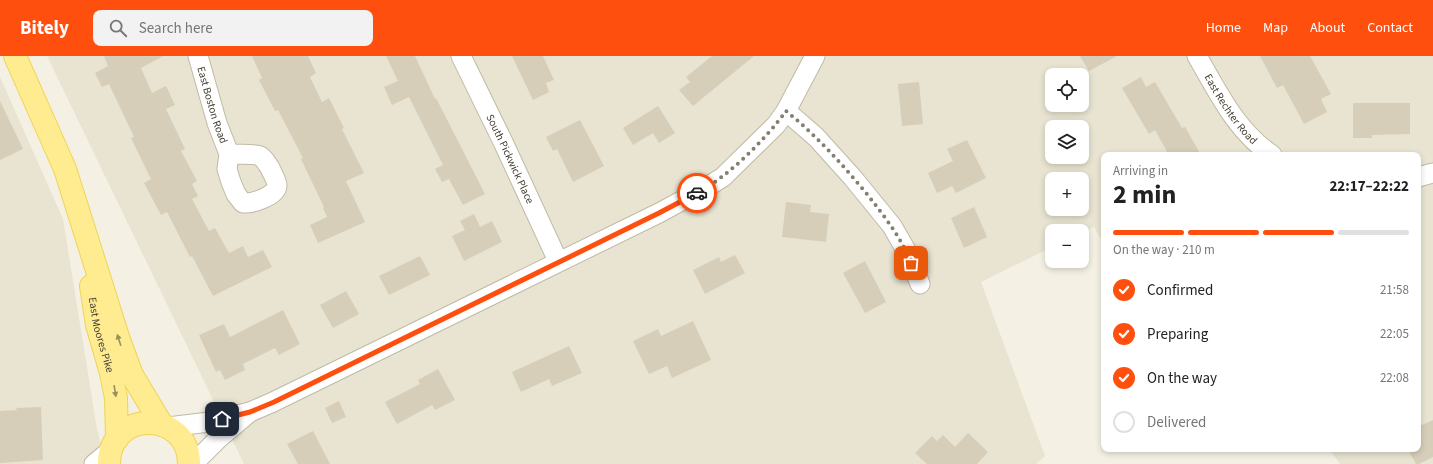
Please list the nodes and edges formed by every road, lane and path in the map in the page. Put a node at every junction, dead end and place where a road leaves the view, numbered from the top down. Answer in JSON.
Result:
{"nodes":[{"id":1,"x":15,"y":56,"type":"edge"},
{"id":2,"x":198,"y":56,"type":"edge"},
{"id":3,"x":461,"y":56,"type":"edge"},
{"id":4,"x":815,"y":56,"type":"edge"},
{"id":5,"x":1197,"y":56,"type":"edge"},
{"id":6,"x":786,"y":111,"type":"junction"},
{"id":7,"x":1268,"y":152,"type":"edge"},
{"id":8,"x":229,"y":154,"type":"dead end"},
{"id":9,"x":1433,"y":174,"type":"edge"},
{"id":10,"x":1421,"y":176,"type":"edge"},
{"id":11,"x":84,"y":230,"type":"junction"},
{"id":12,"x":558,"y":261,"type":"junction"},
{"id":13,"x":920,"y":284,"type":"dead end"},
{"id":14,"x":250,"y":412,"type":"junction"},
{"id":15,"x":165,"y":426,"type":"junction"},
{"id":16,"x":107,"y":455,"type":"edge"},
{"id":17,"x":189,"y":464,"type":"edge"},
{"id":18,"x":192,"y":464,"type":"edge"}],
"edges":[{"from":1,"to":11,"type":"main road","name":"East Moores Pike"},
{"from":2,"to":8,"type":"street","name":"East Boston Road"},
{"from":3,"to":12,"type":"street","name":"South Pickwick Place"},
{"from":4,"to":6,"type":"street"},
{"from":5,"to":7,"type":"street","name":"East Rechter Road"},
{"from":6,"to":12,"type":"street"},
{"from":6,"to":13,"type":"street"},
{"from":9,"to":10,"type":"street"},
{"from":15,"to":11,"type":"main road","name":"East Moores Pike","one_way":true},
{"from":11,"to":16,"type":"main road","name":"East Moores Pike","one_way":true},
{"from":12,"to":14,"type":"street"},
{"from":14,"to":15,"type":"street"},
{"from":14,"to":18,"type":"street"},
{"from":15,"to":16,"type":"main road"},
{"from":15,"to":17,"type":"main road","name":"East Moores Pike"}]}
